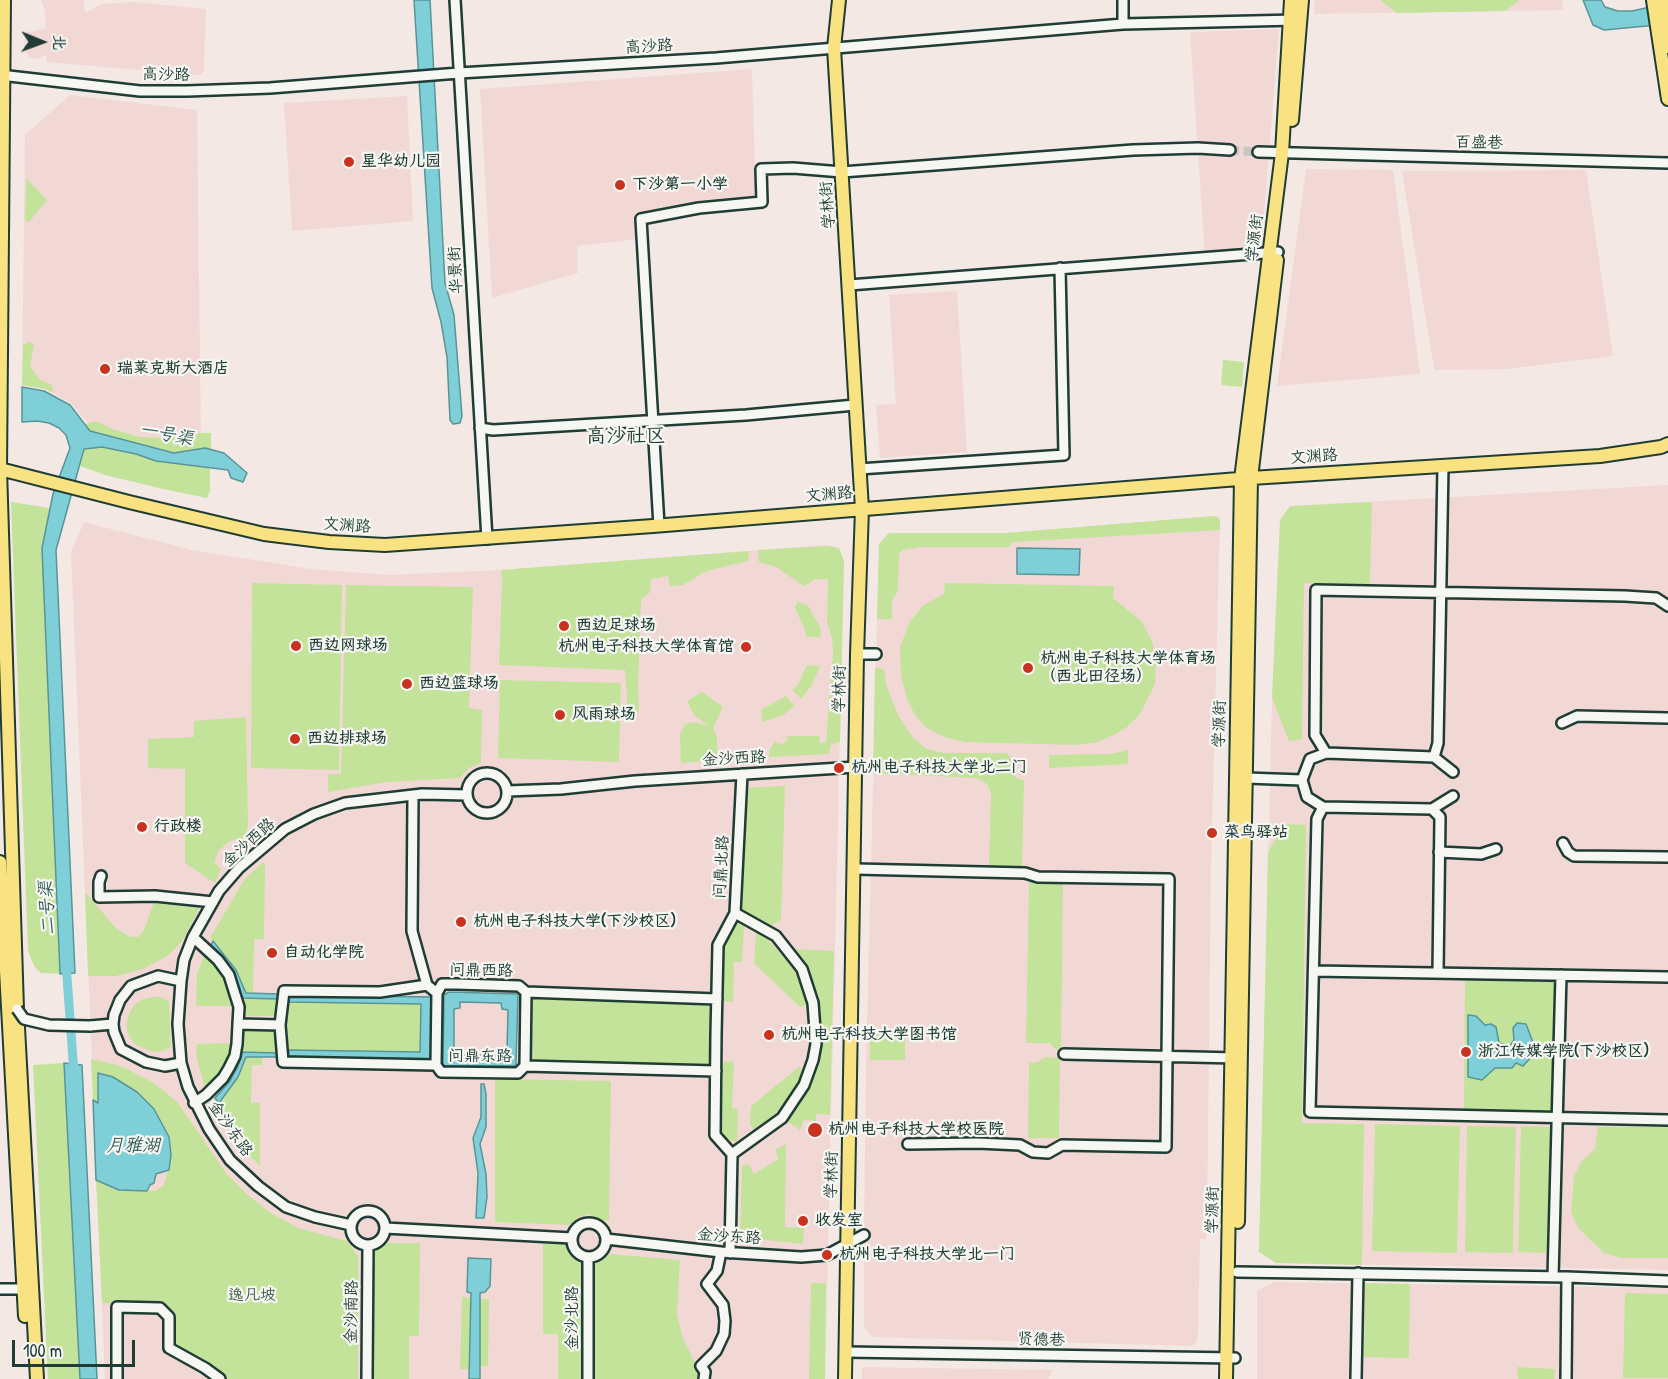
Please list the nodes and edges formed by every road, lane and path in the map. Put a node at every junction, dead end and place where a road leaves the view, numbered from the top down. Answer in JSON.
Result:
{"nodes":[{"id":1,"x":4,"y":0,"type":"edge"},
{"id":2,"x":455,"y":0,"type":"edge"},
{"id":3,"x":839,"y":0,"type":"edge"},
{"id":4,"x":1123,"y":0,"type":"edge"},
{"id":5,"x":1291,"y":0,"type":"edge"},
{"id":6,"x":1302,"y":0,"type":"edge"},
{"id":7,"x":1653,"y":0,"type":"edge"},
{"id":8,"x":1661,"y":0,"type":"edge"},
{"id":9,"x":1296,"y":20,"type":"junction"},
{"id":10,"x":1124,"y":24,"type":"junction"},
{"id":11,"x":1668,"y":46,"type":"edge"},
{"id":12,"x":834,"y":48,"type":"junction"},
{"id":13,"x":459,"y":74,"type":"junction"},
{"id":14,"x":1,"y":75,"type":"edge"},
{"id":15,"x":1668,"y":99,"type":"edge"},
{"id":16,"x":1230,"y":150,"type":"tunnel mouth"},
{"id":17,"x":1258,"y":152,"type":"tunnel mouth"},
{"id":18,"x":1285,"y":153,"type":"junction"},
{"id":19,"x":1668,"y":163,"type":"edge"},
{"id":20,"x":842,"y":172,"type":"junction"},
{"id":21,"x":1274,"y":252,"type":"junction"},
{"id":22,"x":1060,"y":268,"type":"junction"},
{"id":23,"x":849,"y":285,"type":"junction"},
{"id":24,"x":855,"y":405,"type":"junction"},
{"id":25,"x":652,"y":420,"type":"junction"},
{"id":26,"x":480,"y":428,"type":"junction"},
{"id":27,"x":1668,"y":444,"type":"edge"},
{"id":28,"x":1443,"y":466,"type":"junction"},
{"id":29,"x":0,"y":469,"type":"edge"},
{"id":30,"x":859,"y":469,"type":"junction"},
{"id":31,"x":1246,"y":478,"type":"junction"},
{"id":32,"x":862,"y":509,"type":"junction"},
{"id":33,"x":658,"y":526,"type":"junction"},
{"id":34,"x":487,"y":539,"type":"junction"},
{"id":35,"x":1441,"y":592,"type":"junction"},
{"id":36,"x":1668,"y":606,"type":"edge"},
{"id":37,"x":857,"y":654,"type":"junction"},
{"id":38,"x":876,"y":654,"type":"dead end"},
{"id":39,"x":1668,"y":718,"type":"edge"},
{"id":40,"x":1562,"y":723,"type":"dead end"},
{"id":41,"x":1326,"y":753,"type":"junction"},
{"id":42,"x":1434,"y":757,"type":"junction"},
{"id":43,"x":856,"y":767,"type":"junction"},
{"id":44,"x":1453,"y":772,"type":"dead end"},
{"id":45,"x":742,"y":774,"type":"junction"},
{"id":46,"x":1246,"y":778,"type":"junction"},
{"id":47,"x":1302,"y":780,"type":"junction"},
{"id":48,"x":507,"y":791,"type":"junction"},
{"id":49,"x":413,"y":795,"type":"junction"},
{"id":50,"x":467,"y":795,"type":"junction"},
{"id":51,"x":1454,"y":796,"type":"dead end"},
{"id":52,"x":1323,"y":807,"type":"junction"},
{"id":53,"x":1432,"y":809,"type":"junction"},
{"id":54,"x":1563,"y":843,"type":"dead end"},
{"id":55,"x":1496,"y":849,"type":"dead end"},
{"id":56,"x":1439,"y":852,"type":"junction"},
{"id":57,"x":1668,"y":857,"type":"edge"},
{"id":58,"x":0,"y":862,"type":"edge"},
{"id":59,"x":855,"y":869,"type":"junction"},
{"id":60,"x":101,"y":876,"type":"dead end"},
{"id":61,"x":213,"y":902,"type":"junction"},
{"id":62,"x":735,"y":913,"type":"junction"},
{"id":63,"x":193,"y":937,"type":"junction"},
{"id":64,"x":1314,"y":970,"type":"junction"},
{"id":65,"x":1438,"y":973,"type":"junction"},
{"id":66,"x":1561,"y":975,"type":"junction"},
{"id":67,"x":1668,"y":977,"type":"edge"},
{"id":68,"x":181,"y":981,"type":"junction"},
{"id":69,"x":427,"y":985,"type":"junction"},
{"id":70,"x":526,"y":992,"type":"junction"},
{"id":71,"x":437,"y":993,"type":"junction"},
{"id":72,"x":717,"y":999,"type":"junction"},
{"id":73,"x":8,"y":1007,"type":"edge"},
{"id":74,"x":114,"y":1024,"type":"junction"},
{"id":75,"x":238,"y":1024,"type":"junction"},
{"id":76,"x":280,"y":1025,"type":"junction"},
{"id":77,"x":1064,"y":1054,"type":"dead end"},
{"id":78,"x":1166,"y":1057,"type":"junction"},
{"id":79,"x":1236,"y":1058,"type":"junction"},
{"id":80,"x":181,"y":1063,"type":"junction"},
{"id":81,"x":436,"y":1065,"type":"junction"},
{"id":82,"x":525,"y":1066,"type":"junction"},
{"id":83,"x":716,"y":1071,"type":"junction"},
{"id":84,"x":194,"y":1103,"type":"junction"},
{"id":85,"x":1557,"y":1118,"type":"junction"},
{"id":86,"x":1668,"y":1120,"type":"edge"},
{"id":87,"x":908,"y":1144,"type":"dead end"},
{"id":88,"x":732,"y":1154,"type":"junction"},
{"id":89,"x":351,"y":1225,"type":"junction"},
{"id":90,"x":386,"y":1228,"type":"junction"},
{"id":91,"x":864,"y":1235,"type":"dead end"},
{"id":92,"x":572,"y":1238,"type":"junction"},
{"id":93,"x":606,"y":1239,"type":"junction"},
{"id":94,"x":368,"y":1245,"type":"junction"},
{"id":95,"x":847,"y":1245,"type":"junction"},
{"id":96,"x":726,"y":1253,"type":"junction"},
{"id":97,"x":588,"y":1257,"type":"junction"},
{"id":98,"x":1237,"y":1272,"type":"junction"},
{"id":99,"x":1358,"y":1273,"type":"junction"},
{"id":100,"x":1553,"y":1277,"type":"junction"},
{"id":101,"x":1567,"y":1277,"type":"junction"},
{"id":102,"x":1668,"y":1281,"type":"edge"},
{"id":103,"x":0,"y":1289,"type":"edge"},
{"id":104,"x":28,"y":1289,"type":"junction"},
{"id":105,"x":846,"y":1352,"type":"junction"},
{"id":106,"x":1231,"y":1358,"type":"junction"},
{"id":107,"x":29,"y":1379,"type":"edge"},
{"id":108,"x":37,"y":1379,"type":"edge"},
{"id":109,"x":117,"y":1379,"type":"edge"},
{"id":110,"x":220,"y":1379,"type":"edge"},
{"id":111,"x":367,"y":1379,"type":"edge"},
{"id":112,"x":588,"y":1379,"type":"edge"},
{"id":113,"x":704,"y":1379,"type":"edge"},
{"id":114,"x":845,"y":1379,"type":"edge"},
{"id":115,"x":1227,"y":1379,"type":"edge"},
{"id":116,"x":1235,"y":1379,"type":"edge"},
{"id":117,"x":1356,"y":1379,"type":"edge"},
{"id":118,"x":1566,"y":1379,"type":"edge"}],
"edges":[{"from":1,"to":14,"type":"main road"},
{"from":2,"to":13,"type":"street","name":"华景街"},
{"from":3,"to":12,"type":"main road","name":"学林街"},
{"from":4,"to":10,"type":"street"},
{"from":5,"to":9,"type":"main road","name":"学源街"},
{"from":6,"to":9,"type":"main road","name":"学源街"},
{"from":7,"to":15,"type":"main road"},
{"from":8,"to":11,"type":"highway"},
{"from":9,"to":10,"type":"street","name":"高沙路"},
{"from":9,"to":18,"type":"main road","name":"学源街"},
{"from":10,"to":12,"type":"street","name":"高沙路"},
{"from":12,"to":13,"type":"street","name":"高沙路"},
{"from":12,"to":20,"type":"main road","name":"学林街"},
{"from":13,"to":14,"type":"street","name":"高沙路"},
{"from":13,"to":26,"type":"street","name":"华景街"},
{"from":14,"to":29,"type":"main road"},
{"from":16,"to":20,"type":"street"},
{"from":17,"to":18,"type":"street","name":"百盛巷"},
{"from":18,"to":19,"type":"street","name":"百盛巷"},
{"from":18,"to":21,"type":"main road","name":"学源街"},
{"from":20,"to":23,"type":"main road","name":"学林街"},
{"from":20,"to":25,"type":"street"},
{"from":21,"to":22,"type":"street"},
{"from":21,"to":31,"type":"main road","name":"学源街"},
{"from":22,"to":23,"type":"street"},
{"from":22,"to":30,"type":"street"},
{"from":23,"to":24,"type":"main road","name":"学林街"},
{"from":24,"to":25,"type":"street"},
{"from":24,"to":30,"type":"main road","name":"学林街"},
{"from":25,"to":26,"type":"street"},
{"from":25,"to":33,"type":"street"},
{"from":26,"to":34,"type":"street","name":"华景街"},
{"from":27,"to":28,"type":"main road","name":"文渊路"},
{"from":28,"to":31,"type":"main road","name":"文渊路"},
{"from":28,"to":35,"type":"street"},
{"from":29,"to":34,"type":"main road","name":"文渊路"},
{"from":29,"to":73,"type":"main road"},
{"from":30,"to":32,"type":"main road","name":"学林街"},
{"from":31,"to":32,"type":"main road","name":"文渊路"},
{"from":31,"to":46,"type":"main road","name":"学源街"},
{"from":31,"to":79,"type":"main road","name":"学源街"},
{"from":32,"to":33,"type":"main road","name":"文渊路"},
{"from":32,"to":37,"type":"main road","name":"学林街"},
{"from":33,"to":34,"type":"main road","name":"文渊路"},
{"from":35,"to":36,"type":"street"},
{"from":35,"to":41,"type":"street"},
{"from":35,"to":42,"type":"street"},
{"from":37,"to":38,"type":"street"},
{"from":37,"to":43,"type":"main road","name":"学林街"},
{"from":39,"to":40,"type":"street"},
{"from":41,"to":42,"type":"street"},
{"from":41,"to":47,"type":"street"},
{"from":42,"to":44,"type":"street"},
{"from":43,"to":45,"type":"street","name":"金沙西路"},
{"from":43,"to":59,"type":"main road","name":"学林街"},
{"from":45,"to":48,"type":"street","name":"金沙西路"},
{"from":45,"to":62,"type":"street","name":"问鼎北路"},
{"from":46,"to":47,"type":"street"},
{"from":46,"to":79,"type":"main road","name":"学源街"},
{"from":47,"to":52,"type":"street"},
{"from":48,"to":50,"type":"street"},
{"from":48,"to":50,"type":"street"},
{"from":49,"to":50,"type":"street","name":"金沙西路"},
{"from":49,"to":61,"type":"street","name":"金沙西路"},
{"from":49,"to":69,"type":"street"},
{"from":51,"to":53,"type":"street"},
{"from":52,"to":53,"type":"street"},
{"from":52,"to":64,"type":"street"},
{"from":53,"to":56,"type":"street"},
{"from":54,"to":57,"type":"street"},
{"from":55,"to":56,"type":"street"},
{"from":56,"to":65,"type":"street"},
{"from":58,"to":73,"type":"main road"},
{"from":59,"to":78,"type":"street"},
{"from":59,"to":95,"type":"main road","name":"学林街"},
{"from":60,"to":61,"type":"street"},
{"from":61,"to":63,"type":"street","name":"金沙西路"},
{"from":62,"to":72,"type":"street"},
{"from":62,"to":88,"type":"street","name":"问鼎北路"},
{"from":63,"to":68,"type":"street","name":"金沙西路"},
{"from":63,"to":75,"type":"street"},
{"from":64,"to":65,"type":"street"},
{"from":64,"to":85,"type":"street"},
{"from":65,"to":66,"type":"street"},
{"from":66,"to":67,"type":"street"},
{"from":66,"to":85,"type":"street"},
{"from":68,"to":74,"type":"street"},
{"from":68,"to":80,"type":"street","name":"金沙东路"},
{"from":69,"to":71,"type":"street","name":"问鼎西路"},
{"from":69,"to":76,"type":"street","name":"问鼎西路"},
{"from":70,"to":71,"type":"street","name":"问鼎西路"},
{"from":70,"to":72,"type":"street","name":"问鼎西路"},
{"from":70,"to":82,"type":"street"},
{"from":71,"to":81,"type":"street"},
{"from":72,"to":83,"type":"street"},
{"from":73,"to":74,"type":"street","bridge":true},
{"from":73,"to":104,"type":"main road"},
{"from":74,"to":80,"type":"street"},
{"from":75,"to":76,"type":"street"},
{"from":75,"to":84,"type":"street"},
{"from":76,"to":81,"type":"street","name":"问鼎东路"},
{"from":77,"to":78,"type":"street"},
{"from":78,"to":79,"type":"street"},
{"from":78,"to":87,"type":"street"},
{"from":79,"to":98,"type":"main road","name":"学源街"},
{"from":79,"to":106,"type":"main road","name":"学源街"},
{"from":80,"to":84,"type":"street","name":"金沙东路"},
{"from":81,"to":82,"type":"street","name":"问鼎东路"},
{"from":82,"to":83,"type":"street","name":"问鼎东路"},
{"from":83,"to":88,"type":"street"},
{"from":84,"to":89,"type":"street","name":"金沙东路"},
{"from":85,"to":86,"type":"street"},
{"from":85,"to":100,"type":"street"},
{"from":88,"to":96,"type":"street"},
{"from":89,"to":90,"type":"street"},
{"from":89,"to":94,"type":"street"},
{"from":90,"to":92,"type":"street"},
{"from":90,"to":94,"type":"street"},
{"from":91,"to":95,"type":"street","name":"金沙东路"},
{"from":92,"to":93,"type":"street"},
{"from":92,"to":97,"type":"street"},
{"from":93,"to":96,"type":"street","name":"金沙东路"},
{"from":93,"to":97,"type":"street"},
{"from":94,"to":111,"type":"street","name":"金沙南路"},
{"from":95,"to":96,"type":"street","name":"金沙东路"},
{"from":95,"to":105,"type":"main road","name":"学林街"},
{"from":96,"to":113,"type":"street"},
{"from":97,"to":112,"type":"street","name":"金沙北路"},
{"from":98,"to":99,"type":"street"},
{"from":98,"to":106,"type":"main road","name":"学源街"},
{"from":99,"to":100,"type":"street"},
{"from":99,"to":117,"type":"street"},
{"from":100,"to":101,"type":"street"},
{"from":101,"to":102,"type":"street"},
{"from":101,"to":118,"type":"street"},
{"from":103,"to":104,"type":"street"},
{"from":104,"to":107,"type":"main road"},
{"from":104,"to":108,"type":"main road"},
{"from":105,"to":106,"type":"street","name":"贤德巷"},
{"from":105,"to":114,"type":"main road","name":"学林街"},
{"from":106,"to":115,"type":"main road","name":"学源街"},
{"from":106,"to":116,"type":"main road","name":"学源街"},
{"from":109,"to":110,"type":"street"}]}
